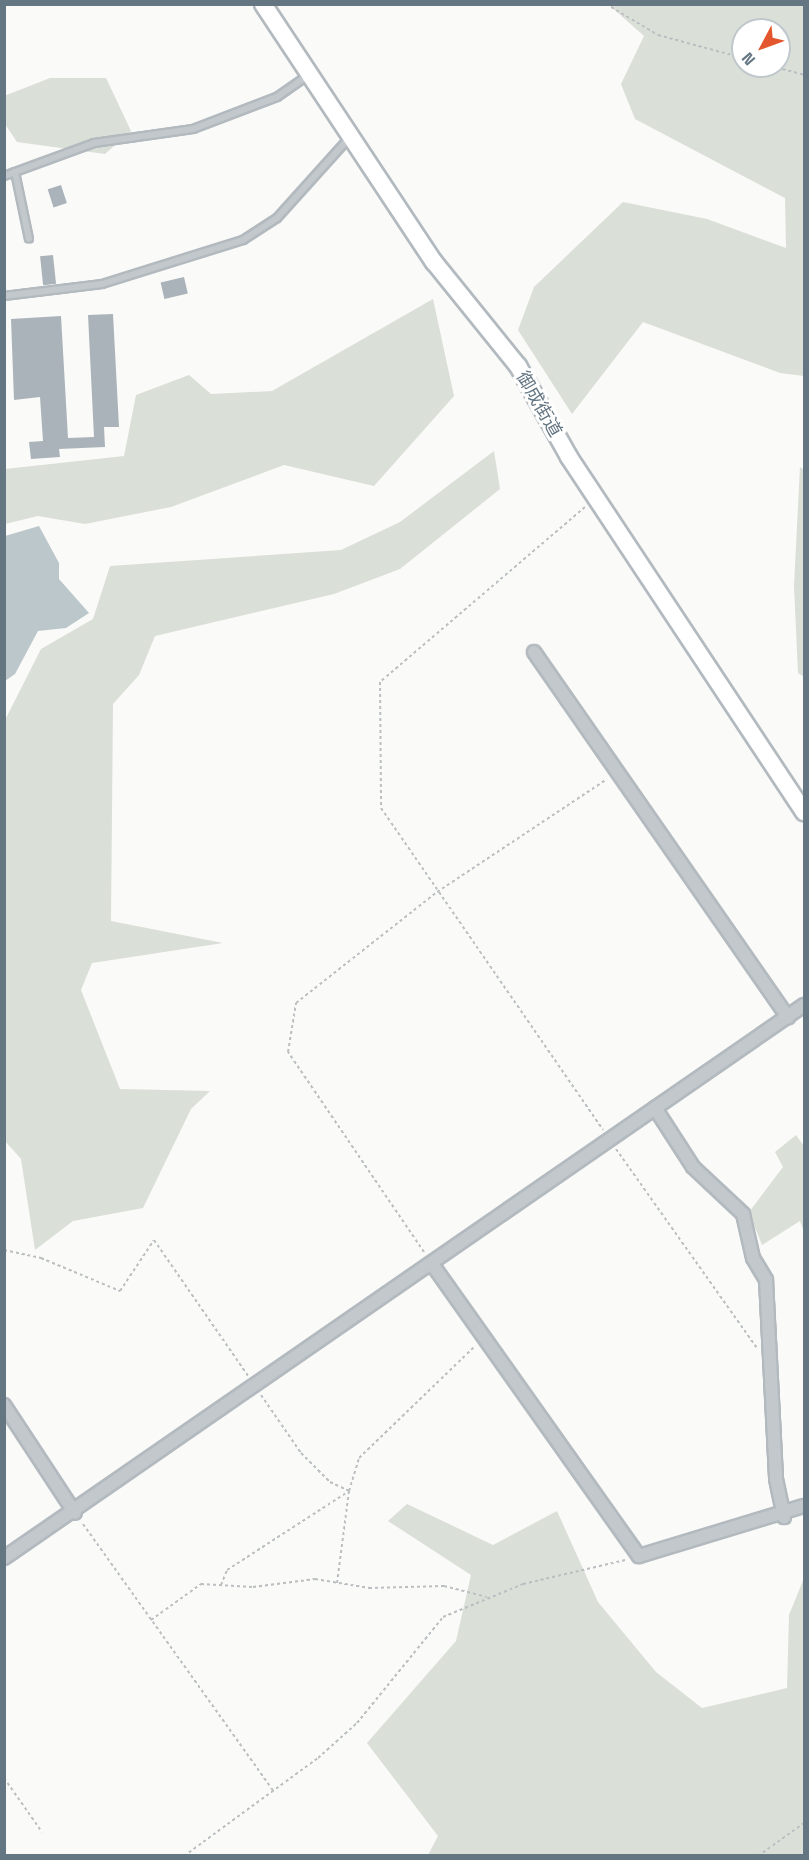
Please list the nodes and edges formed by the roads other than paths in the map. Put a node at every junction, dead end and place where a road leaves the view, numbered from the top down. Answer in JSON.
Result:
{"nodes":[{"id":1,"x":263,"y":4,"type":"edge"},
{"id":2,"x":309,"y":74,"type":"junction"},
{"id":3,"x":351,"y":135,"type":"junction"},
{"id":4,"x":15,"y":172,"type":"junction"},
{"id":5,"x":4,"y":176,"type":"edge"},
{"id":6,"x":29,"y":239,"type":"dead end"},
{"id":7,"x":4,"y":296,"type":"edge"},
{"id":8,"x":534,"y":652,"type":"dead end"},
{"id":9,"x":804,"y":812,"type":"edge"},
{"id":10,"x":804,"y":1005,"type":"edge"},
{"id":11,"x":788,"y":1017,"type":"junction"},
{"id":12,"x":655,"y":1108,"type":"junction"},
{"id":13,"x":432,"y":1264,"type":"junction"},
{"id":14,"x":4,"y":1405,"type":"edge"},
{"id":15,"x":804,"y":1506,"type":"edge"},
{"id":16,"x":75,"y":1512,"type":"junction"},
{"id":17,"x":784,"y":1517,"type":"junction"},
{"id":18,"x":4,"y":1558,"type":"edge"}],
"edges":[{"from":1,"to":2,"type":"street","name":"御成街道"},
{"from":2,"to":3,"type":"street","name":"御成街道"},
{"from":2,"to":4,"type":"lane"},
{"from":3,"to":7,"type":"lane"},
{"from":3,"to":9,"type":"street","name":"御成街道"},
{"from":4,"to":5,"type":"lane"},
{"from":4,"to":6,"type":"lane"},
{"from":8,"to":11,"type":"street"},
{"from":10,"to":11,"type":"street"},
{"from":11,"to":12,"type":"street"},
{"from":12,"to":13,"type":"street"},
{"from":12,"to":17,"type":"street"},
{"from":13,"to":16,"type":"street"},
{"from":13,"to":17,"type":"street"},
{"from":14,"to":16,"type":"street"},
{"from":15,"to":17,"type":"street"},
{"from":16,"to":18,"type":"street"}]}
